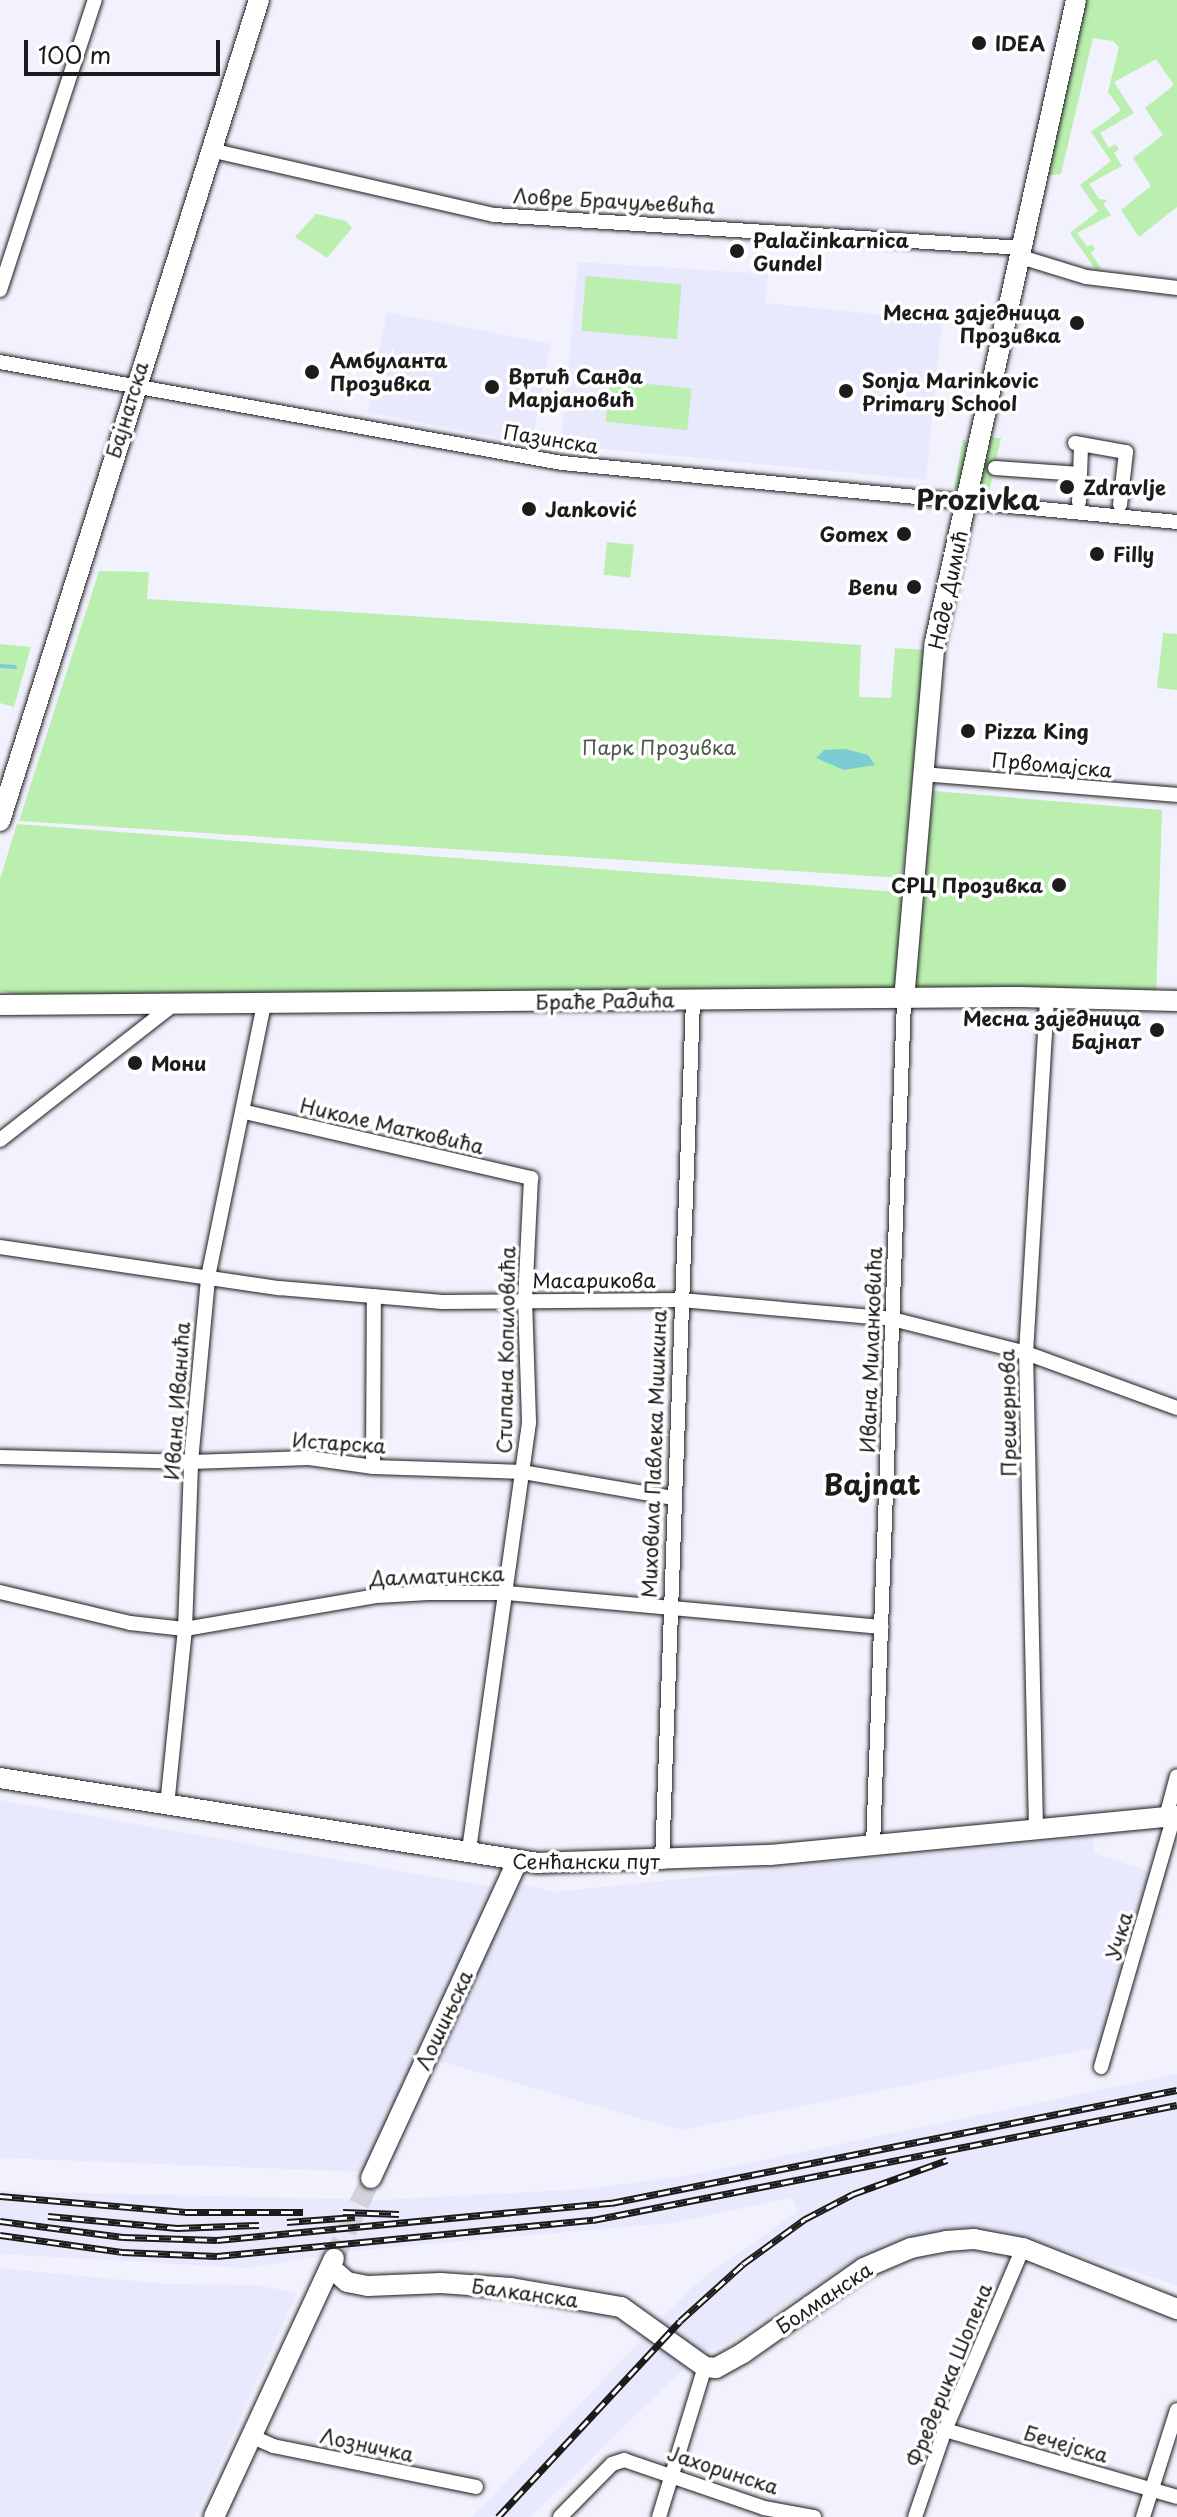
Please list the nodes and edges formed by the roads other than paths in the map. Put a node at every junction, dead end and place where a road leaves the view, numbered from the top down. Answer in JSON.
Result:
{"nodes":[{"id":1,"x":95,"y":0,"type":"edge"},
{"id":2,"x":259,"y":0,"type":"edge"},
{"id":3,"x":1076,"y":0,"type":"edge"},
{"id":4,"x":210,"y":150,"type":"junction"},
{"id":5,"x":1022,"y":253,"type":"junction"},
{"id":6,"x":1177,"y":288,"type":"edge"},
{"id":7,"x":0,"y":290,"type":"edge"},
{"id":8,"x":0,"y":362,"type":"edge"},
{"id":9,"x":135,"y":383,"type":"junction"},
{"id":10,"x":995,"y":468,"type":"dead end"},
{"id":11,"x":1080,"y":474,"type":"junction"},
{"id":12,"x":1079,"y":502,"type":"dead end"},
{"id":13,"x":966,"y":505,"type":"junction"},
{"id":14,"x":1120,"y":505,"type":"dead end"},
{"id":15,"x":1177,"y":522,"type":"edge"},
{"id":16,"x":923,"y":774,"type":"junction"},
{"id":17,"x":1177,"y":795,"type":"edge"},
{"id":18,"x":0,"y":821,"type":"edge"},
{"id":19,"x":0,"y":995,"type":"edge"},
{"id":20,"x":1047,"y":997,"type":"junction"},
{"id":21,"x":693,"y":1000,"type":"junction"},
{"id":22,"x":904,"y":1000,"type":"junction"},
{"id":23,"x":1177,"y":1001,"type":"edge"},
{"id":24,"x":264,"y":1003,"type":"junction"},
{"id":25,"x":34,"y":1004,"type":"junction"},
{"id":26,"x":0,"y":1005,"type":"edge"},
{"id":27,"x":173,"y":1005,"type":"junction"},
{"id":28,"x":245,"y":1112,"type":"junction"},
{"id":29,"x":0,"y":1140,"type":"edge"},
{"id":30,"x":531,"y":1178,"type":"joint"},
{"id":31,"x":0,"y":1247,"type":"edge"},
{"id":32,"x":208,"y":1277,"type":"junction"},
{"id":33,"x":374,"y":1296,"type":"junction"},
{"id":34,"x":525,"y":1300,"type":"junction"},
{"id":35,"x":681,"y":1300,"type":"junction"},
{"id":36,"x":892,"y":1319,"type":"junction"},
{"id":37,"x":1026,"y":1353,"type":"junction"},
{"id":38,"x":1177,"y":1408,"type":"edge"},
{"id":39,"x":0,"y":1457,"type":"edge"},
{"id":40,"x":191,"y":1462,"type":"junction"},
{"id":41,"x":373,"y":1467,"type":"junction"},
{"id":42,"x":523,"y":1472,"type":"junction"},
{"id":43,"x":673,"y":1498,"type":"junction"},
{"id":44,"x":0,"y":1592,"type":"edge"},
{"id":45,"x":507,"y":1593,"type":"junction"},
{"id":46,"x":668,"y":1608,"type":"junction"},
{"id":47,"x":881,"y":1627,"type":"junction"},
{"id":48,"x":185,"y":1629,"type":"junction"},
{"id":49,"x":1177,"y":1776,"type":"edge"},
{"id":50,"x":0,"y":1778,"type":"edge"},
{"id":51,"x":167,"y":1806,"type":"junction"},
{"id":52,"x":1172,"y":1816,"type":"edge"},
{"id":53,"x":1036,"y":1829,"type":"junction"},
{"id":54,"x":873,"y":1846,"type":"junction"},
{"id":55,"x":468,"y":1855,"type":"junction"},
{"id":56,"x":517,"y":1862,"type":"junction"},
{"id":57,"x":662,"y":1862,"type":"junction"},
{"id":58,"x":1101,"y":2067,"type":"dead end"},
{"id":59,"x":371,"y":2178,"type":"tunnel mouth"},
{"id":60,"x":1023,"y":2248,"type":"junction"},
{"id":61,"x":1177,"y":2309,"type":"edge"},
{"id":62,"x":705,"y":2367,"type":"junction"},
{"id":63,"x":1177,"y":2410,"type":"edge"},
{"id":64,"x":945,"y":2430,"type":"junction"},
{"id":65,"x":253,"y":2437,"type":"junction"},
{"id":66,"x":671,"y":2474,"type":"junction"},
{"id":67,"x":476,"y":2487,"type":"dead end"},
{"id":68,"x":1152,"y":2488,"type":"junction"},
{"id":69,"x":1177,"y":2497,"type":"edge"},
{"id":70,"x":763,"y":2513,"type":"edge"},
{"id":71,"x":214,"y":2517,"type":"edge"},
{"id":72,"x":560,"y":2517,"type":"edge"},
{"id":73,"x":659,"y":2517,"type":"edge"},
{"id":74,"x":814,"y":2517,"type":"edge"},
{"id":75,"x":915,"y":2517,"type":"edge"},
{"id":76,"x":1143,"y":2517,"type":"edge"}],
"edges":[{"from":1,"to":7,"type":"street"},
{"from":2,"to":4,"type":"street","name":"Бајнатска"},
{"from":3,"to":5,"type":"street","name":"Наде Димић"},
{"from":4,"to":5,"type":"street","name":"Ловре Брачуљевића"},
{"from":4,"to":9,"type":"street","name":"Бајнатска"},
{"from":5,"to":6,"type":"street","name":"Ловре Брачуљевића"},
{"from":5,"to":13,"type":"street","name":"Наде Димић"},
{"from":8,"to":9,"type":"street","name":"Пазинска"},
{"from":9,"to":13,"type":"street","name":"Пазинска"},
{"from":9,"to":18,"type":"street","name":"Бајнатска"},
{"from":10,"to":11,"type":"street"},
{"from":11,"to":12,"type":"street"},
{"from":11,"to":14,"type":"street"},
{"from":13,"to":15,"type":"street","name":"Пазинска"},
{"from":13,"to":16,"type":"street","name":"Наде Димић"},
{"from":16,"to":17,"type":"street","name":"Првомајска"},
{"from":16,"to":22,"type":"street","name":"Наде Димић"},
{"from":19,"to":25,"type":"street","name":"Браће Радића"},
{"from":20,"to":22,"type":"street","name":"Браће Радића"},
{"from":20,"to":23,"type":"street","name":"Браће Радића"},
{"from":20,"to":37,"type":"street","name":"Прешернова"},
{"from":21,"to":22,"type":"street","name":"Браће Радића"},
{"from":21,"to":24,"type":"street","name":"Браће Радића"},
{"from":21,"to":35,"type":"street","name":"Миховила Павлека Мишкина"},
{"from":22,"to":36,"type":"street","name":"Ивана Миланковића"},
{"from":24,"to":27,"type":"street","name":"Браће Радића"},
{"from":24,"to":28,"type":"street","name":"Ивана Иванића"},
{"from":25,"to":26,"type":"street","name":"Браће Радића"},
{"from":25,"to":27,"type":"street","name":"Браће Радића"},
{"from":27,"to":29,"type":"street"},
{"from":28,"to":30,"type":"street","name":"Николе Матковића"},
{"from":28,"to":32,"type":"street","name":"Ивана Иванића"},
{"from":30,"to":34,"type":"street","name":"Стипана Копиловића"},
{"from":31,"to":32,"type":"street","name":"Масарикова"},
{"from":32,"to":33,"type":"street","name":"Масарикова"},
{"from":32,"to":40,"type":"street","name":"Ивана Иванића"},
{"from":33,"to":34,"type":"street","name":"Масарикова"},
{"from":33,"to":41,"type":"street"},
{"from":34,"to":35,"type":"street","name":"Масарикова"},
{"from":34,"to":42,"type":"street","name":"Стипана Копиловића"},
{"from":35,"to":36,"type":"street","name":"Масарикова"},
{"from":35,"to":43,"type":"street","name":"Миховила Павлека Мишкина"},
{"from":36,"to":37,"type":"street","name":"Масарикова"},
{"from":36,"to":47,"type":"street","name":"Ивана Миланковића"},
{"from":37,"to":38,"type":"street","name":"Масарикова"},
{"from":37,"to":53,"type":"street","name":"Прешернова"},
{"from":39,"to":40,"type":"street","name":"Истарска"},
{"from":40,"to":41,"type":"street","name":"Истарска"},
{"from":40,"to":48,"type":"street","name":"Ивана Иванића"},
{"from":41,"to":42,"type":"street","name":"Истарска"},
{"from":42,"to":43,"type":"street","name":"Истарска"},
{"from":42,"to":45,"type":"street","name":"Стипана Копиловића"},
{"from":43,"to":46,"type":"street","name":"Миховила Павлека Мишкина"},
{"from":44,"to":48,"type":"street","name":"Далматинска"},
{"from":45,"to":46,"type":"street","name":"Далматинска"},
{"from":45,"to":48,"type":"street","name":"Далматинска"},
{"from":45,"to":55,"type":"street","name":"Стипана Копиловића"},
{"from":46,"to":47,"type":"street","name":"Далматинска"},
{"from":46,"to":57,"type":"street","name":"Миховила Павлека Мишкина"},
{"from":47,"to":54,"type":"street","name":"Ивана Миланковића"},
{"from":48,"to":51,"type":"street","name":"Ивана Иванића"},
{"from":49,"to":52,"type":"street","name":"Учка"},
{"from":50,"to":51,"type":"street","name":"Сенћански пут"},
{"from":51,"to":55,"type":"street","name":"Сенћански пут"},
{"from":52,"to":53,"type":"street","name":"Сенћански пут"},
{"from":52,"to":58,"type":"street","name":"Учка"},
{"from":53,"to":54,"type":"street","name":"Сенћански пут"},
{"from":54,"to":57,"type":"street","name":"Сенћански пут"},
{"from":55,"to":56,"type":"street","name":"Сенћански пут"},
{"from":56,"to":57,"type":"street","name":"Сенћански пут"},
{"from":56,"to":59,"type":"street","name":"Лошињска"},
{"from":60,"to":61,"type":"street","name":"Болманска"},
{"from":60,"to":62,"type":"street","name":"Болманска"},
{"from":60,"to":64,"type":"street","name":"Фредерика Шопена"},
{"from":62,"to":65,"type":"street","name":"Балканска"},
{"from":62,"to":66,"type":"street"},
{"from":63,"to":68,"type":"street"},
{"from":64,"to":68,"type":"street","name":"Бечејска"},
{"from":64,"to":75,"type":"street","name":"Фредерика Шопена"},
{"from":65,"to":67,"type":"street","name":"Лозничка"},
{"from":65,"to":71,"type":"street"},
{"from":66,"to":70,"type":"street","name":"Јахоринска"},
{"from":66,"to":72,"type":"street","name":"Јахоринска"},
{"from":66,"to":73,"type":"street"},
{"from":68,"to":69,"type":"street","name":"Бечејска"},
{"from":68,"to":76,"type":"street"},
{"from":70,"to":74,"type":"street","name":"Јахоринска"}]}
